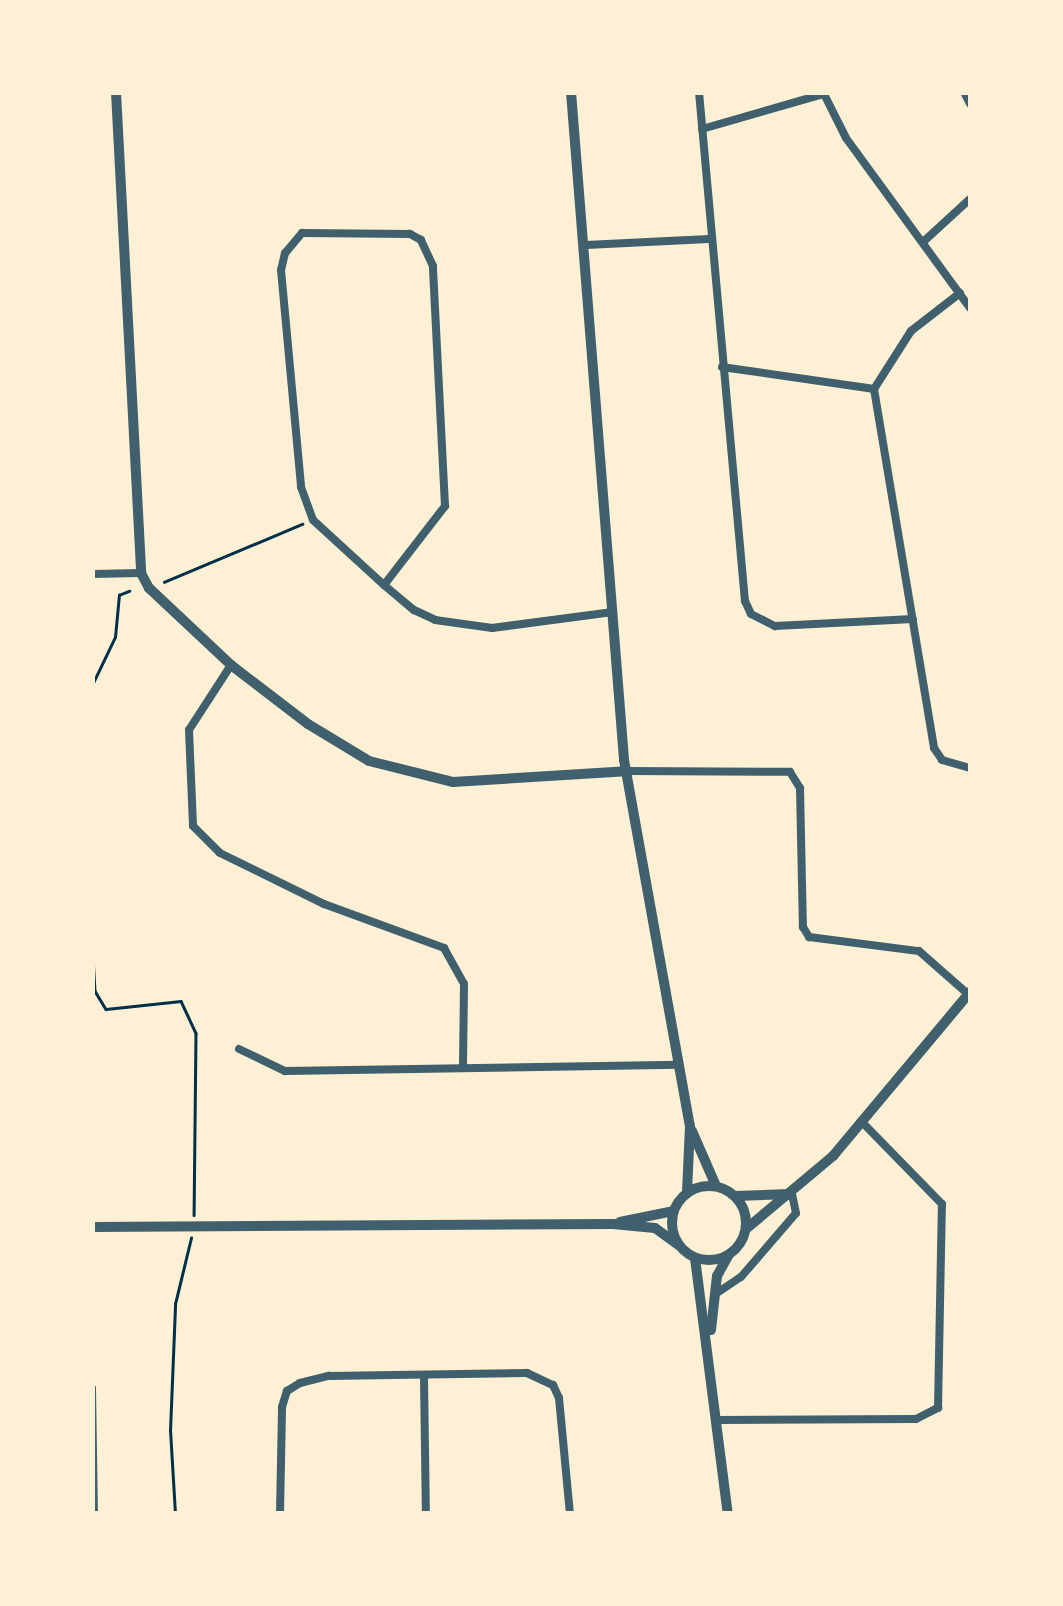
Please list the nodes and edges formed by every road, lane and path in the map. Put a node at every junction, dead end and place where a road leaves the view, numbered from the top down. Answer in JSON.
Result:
{"nodes":[{"id":1,"x":116,"y":92,"type":"edge"},
{"id":2,"x":571,"y":92,"type":"edge"},
{"id":3,"x":699,"y":92,"type":"edge"},
{"id":4,"x":964,"y":92,"type":"edge"},
{"id":5,"x":823,"y":93,"type":"edge"},
{"id":6,"x":970,"y":104,"type":"edge"},
{"id":7,"x":702,"y":129,"type":"junction"},
{"id":8,"x":970,"y":199,"type":"edge"},
{"id":9,"x":709,"y":238,"type":"junction"},
{"id":10,"x":923,"y":242,"type":"junction"},
{"id":11,"x":586,"y":245,"type":"junction"},
{"id":12,"x":960,"y":293,"type":"junction"},
{"id":13,"x":970,"y":308,"type":"edge"},
{"id":14,"x":722,"y":367,"type":"junction"},
{"id":15,"x":874,"y":390,"type":"junction"},
{"id":16,"x":313,"y":520,"type":"junction"},
{"id":17,"x":141,"y":573,"type":"junction"},
{"id":18,"x":92,"y":574,"type":"edge"},
{"id":19,"x":164,"y":582,"type":"dead end"},
{"id":20,"x":384,"y":585,"type":"junction"},
{"id":21,"x":129,"y":591,"type":"dead end"},
{"id":22,"x":613,"y":612,"type":"junction"},
{"id":23,"x":912,"y":619,"type":"junction"},
{"id":24,"x":231,"y":665,"type":"junction"},
{"id":25,"x":92,"y":685,"type":"edge"},
{"id":26,"x":970,"y":768,"type":"edge"},
{"id":27,"x":626,"y":771,"type":"junction"},
{"id":28,"x":92,"y":939,"type":"edge"},
{"id":29,"x":970,"y":995,"type":"edge"},
{"id":30,"x":239,"y":1049,"type":"dead end"},
{"id":31,"x":679,"y":1065,"type":"junction"},
{"id":32,"x":463,"y":1067,"type":"junction"},
{"id":33,"x":861,"y":1121,"type":"junction"},
{"id":34,"x":690,"y":1126,"type":"junction"},
{"id":35,"x":716,"y":1186,"type":"junction"},
{"id":36,"x":687,"y":1192,"type":"junction"},
{"id":37,"x":792,"y":1194,"type":"junction"},
{"id":38,"x":735,"y":1196,"type":"junction"},
{"id":39,"x":673,"y":1211,"type":"junction"},
{"id":40,"x":614,"y":1224,"type":"junction"},
{"id":41,"x":192,"y":1226,"type":"junction"},
{"id":42,"x":92,"y":1227,"type":"edge"},
{"id":43,"x":746,"y":1229,"type":"junction"},
{"id":44,"x":678,"y":1244,"type":"junction"},
{"id":45,"x":729,"y":1255,"type":"junction"},
{"id":46,"x":695,"y":1258,"type":"junction"},
{"id":47,"x":717,"y":1294,"type":"junction"},
{"id":48,"x":710,"y":1336,"type":"junction"},
{"id":49,"x":424,"y":1378,"type":"junction"},
{"id":50,"x":92,"y":1388,"type":"edge"},
{"id":51,"x":718,"y":1420,"type":"junction"},
{"id":52,"x":94,"y":1514,"type":"edge"},
{"id":53,"x":176,"y":1514,"type":"edge"},
{"id":54,"x":280,"y":1514,"type":"edge"},
{"id":55,"x":426,"y":1514,"type":"edge"},
{"id":56,"x":570,"y":1514,"type":"edge"},
{"id":57,"x":728,"y":1514,"type":"edge"}],
"edges":[{"from":1,"to":17,"type":"street"},
{"from":2,"to":11,"type":"street"},
{"from":3,"to":7,"type":"street"},
{"from":4,"to":6,"type":"street"},
{"from":5,"to":7,"type":"street"},
{"from":5,"to":10,"type":"street"},
{"from":7,"to":9,"type":"street"},
{"from":8,"to":10,"type":"street"},
{"from":9,"to":11,"type":"street"},
{"from":9,"to":14,"type":"street"},
{"from":10,"to":12,"type":"street"},
{"from":11,"to":22,"type":"street"},
{"from":12,"to":13,"type":"street"},
{"from":12,"to":15,"type":"street"},
{"from":14,"to":15,"type":"street"},
{"from":14,"to":23,"type":"street"},
{"from":15,"to":23,"type":"street"},
{"from":16,"to":19,"type":"path"},
{"from":16,"to":20,"type":"street"},
{"from":16,"to":20,"type":"street"},
{"from":17,"to":18,"type":"street"},
{"from":17,"to":24,"type":"street"},
{"from":20,"to":22,"type":"street"},
{"from":21,"to":25,"type":"path"},
{"from":22,"to":27,"type":"street"},
{"from":23,"to":26,"type":"street"},
{"from":24,"to":27,"type":"street"},
{"from":24,"to":32,"type":"street"},
{"from":27,"to":29,"type":"street"},
{"from":27,"to":31,"type":"street"},
{"from":28,"to":41,"type":"path"},
{"from":29,"to":33,"type":"street"},
{"from":30,"to":32,"type":"street"},
{"from":31,"to":32,"type":"street"},
{"from":31,"to":34,"type":"street"},
{"from":33,"to":37,"type":"street"},
{"from":33,"to":51,"type":"street"},
{"from":34,"to":35,"type":"street"},
{"from":34,"to":36,"type":"street"},
{"from":35,"to":36,"type":"street"},
{"from":35,"to":38,"type":"street"},
{"from":36,"to":39,"type":"street"},
{"from":37,"to":38,"type":"street"},
{"from":37,"to":43,"type":"street"},
{"from":37,"to":47,"type":"street"},
{"from":38,"to":43,"type":"street"},
{"from":39,"to":40,"type":"street"},
{"from":39,"to":44,"type":"street"},
{"from":40,"to":41,"type":"street"},
{"from":40,"to":44,"type":"street"},
{"from":41,"to":42,"type":"street"},
{"from":41,"to":53,"type":"path"},
{"from":43,"to":45,"type":"street"},
{"from":44,"to":46,"type":"street"},
{"from":45,"to":46,"type":"street"},
{"from":45,"to":47,"type":"street"},
{"from":46,"to":48,"type":"street"},
{"from":47,"to":48,"type":"street"},
{"from":48,"to":51,"type":"street"},
{"from":49,"to":54,"type":"street"},
{"from":49,"to":55,"type":"street"},
{"from":49,"to":56,"type":"street"},
{"from":50,"to":52,"type":"street"},
{"from":51,"to":57,"type":"street"}]}
